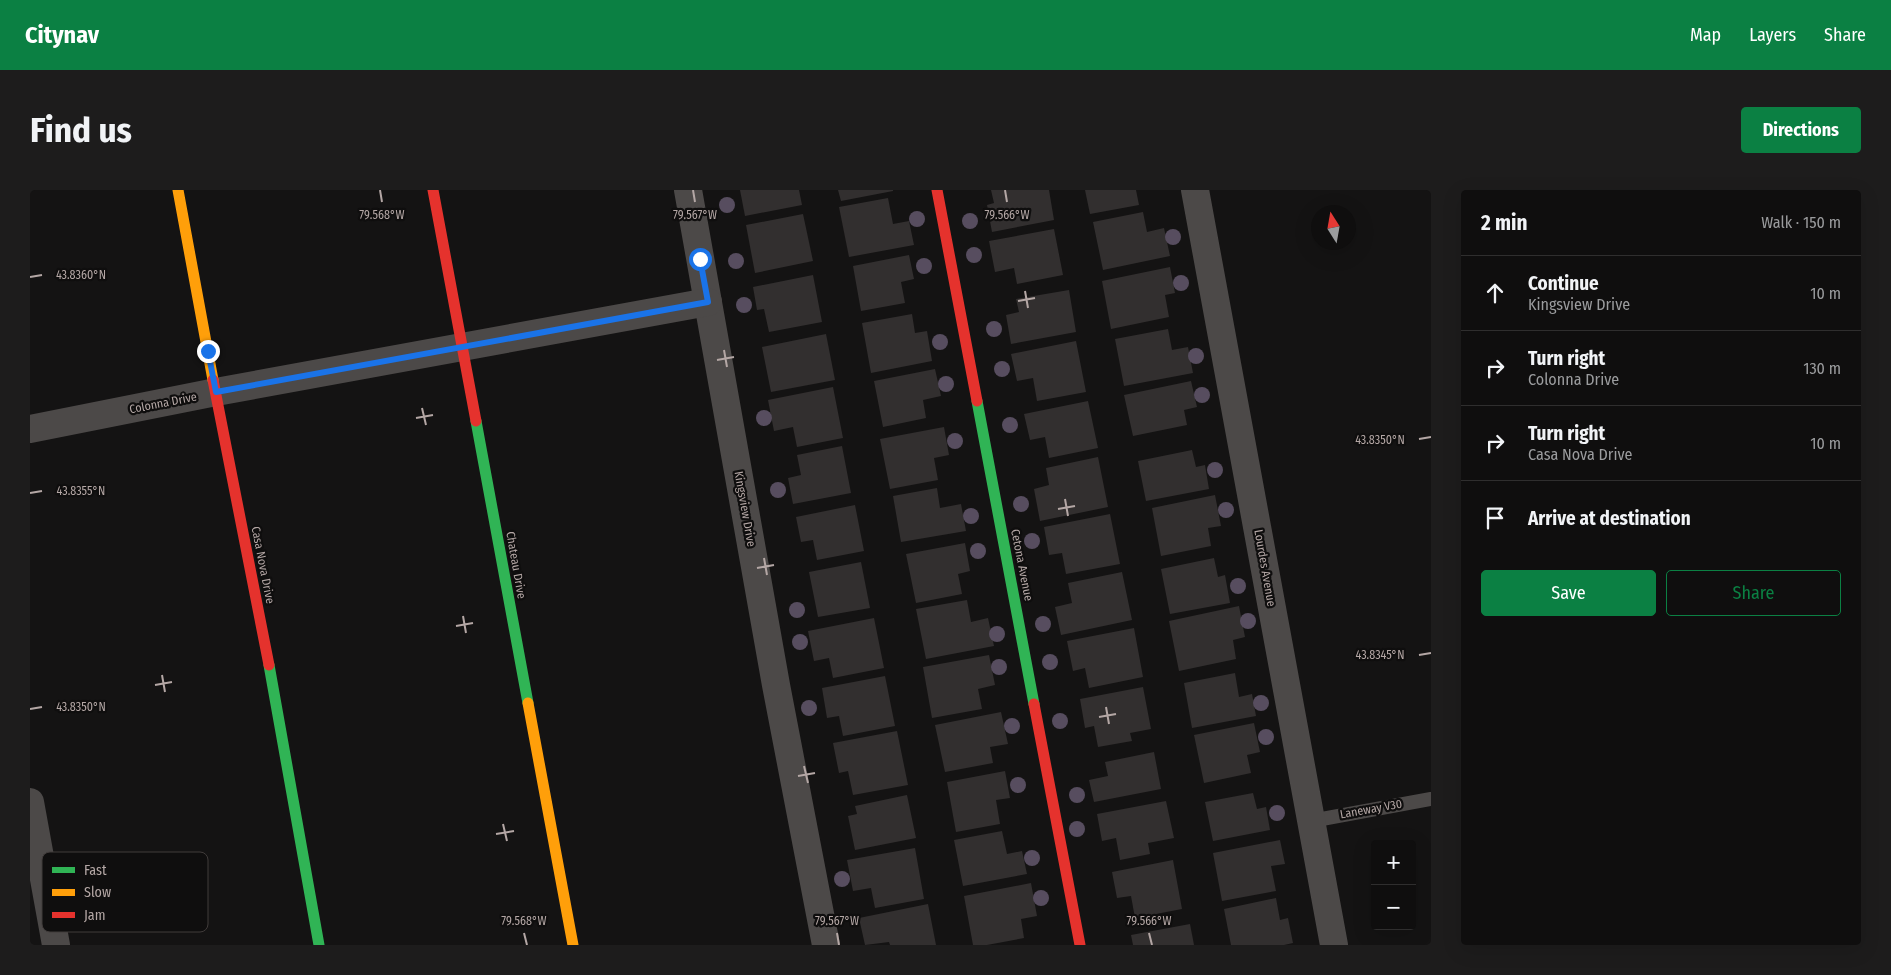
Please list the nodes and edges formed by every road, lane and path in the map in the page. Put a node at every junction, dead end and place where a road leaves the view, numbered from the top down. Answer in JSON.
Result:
{"nodes":[{"id":1,"x":178,"y":190,"type":"edge"},
{"id":2,"x":433,"y":190,"type":"edge"},
{"id":3,"x":688,"y":190,"type":"edge"},
{"id":4,"x":937,"y":190,"type":"edge"},
{"id":5,"x":1195,"y":190,"type":"edge"},
{"id":6,"x":708,"y":302,"type":"junction"},
{"id":7,"x":462,"y":347,"type":"junction"},
{"id":8,"x":216,"y":392,"type":"junction"},
{"id":9,"x":30,"y":429,"type":"edge"},
{"id":10,"x":1431,"y":799,"type":"edge"},
{"id":11,"x":30,"y":802,"type":"edge"},
{"id":12,"x":1311,"y":821,"type":"junction"},
{"id":13,"x":42,"y":868,"type":"edge"},
{"id":14,"x":54,"y":932,"type":"edge"},
{"id":15,"x":56,"y":945,"type":"edge"},
{"id":16,"x":319,"y":945,"type":"edge"},
{"id":17,"x":573,"y":945,"type":"edge"},
{"id":18,"x":826,"y":945,"type":"edge"},
{"id":19,"x":1080,"y":945,"type":"edge"},
{"id":20,"x":1334,"y":945,"type":"edge"}],
"edges":[{"from":1,"to":8,"type":"street","name":"Casa Nova Drive"},
{"from":2,"to":7,"type":"street","name":"Chateau Drive"},
{"from":3,"to":6,"type":"street","name":"Kingsview Drive"},
{"from":4,"to":19,"type":"street","name":"Cetona Avenue"},
{"from":5,"to":12,"type":"street","name":"Lourdes Avenue"},
{"from":6,"to":7,"type":"street","name":"Colonna Drive"},
{"from":6,"to":18,"type":"street","name":"Kingsview Drive"},
{"from":7,"to":8,"type":"street","name":"Colonna Drive"},
{"from":7,"to":17,"type":"street","name":"Chateau Drive"},
{"from":8,"to":9,"type":"street","name":"Colonna Drive"},
{"from":8,"to":16,"type":"street","name":"Casa Nova Drive"},
{"from":10,"to":12,"type":"lane","name":"Laneway V30"},
{"from":11,"to":13,"type":"street"},
{"from":12,"to":20,"type":"street","name":"Lourdes Avenue"},
{"from":14,"to":15,"type":"street"}]}
